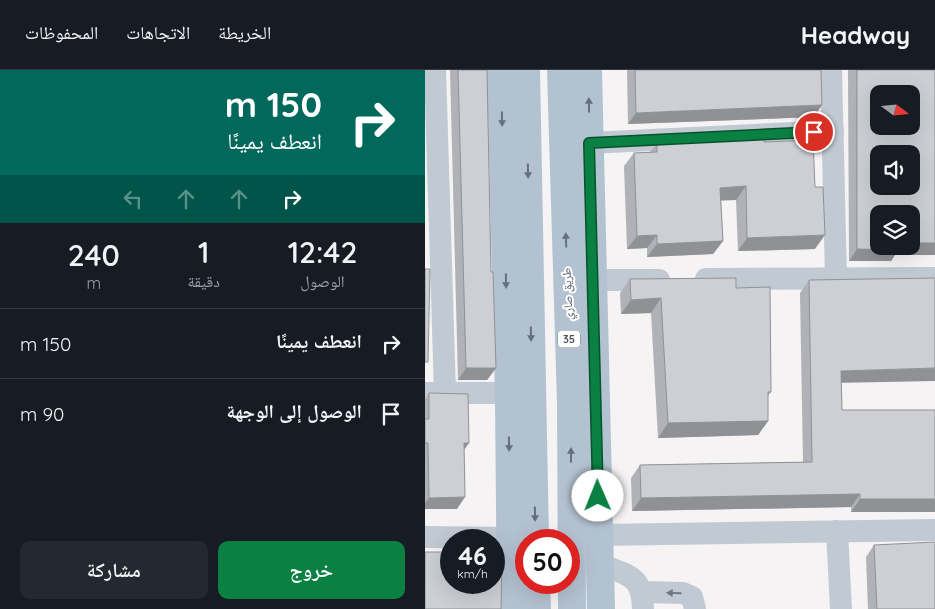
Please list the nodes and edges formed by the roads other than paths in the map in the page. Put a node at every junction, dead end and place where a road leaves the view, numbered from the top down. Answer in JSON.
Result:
{"nodes":[{"id":1,"x":435,"y":70,"type":"edge"},
{"id":2,"x":501,"y":70,"type":"edge"},
{"id":3,"x":526,"y":70,"type":"edge"},
{"id":4,"x":561,"y":70,"type":"edge"},
{"id":5,"x":588,"y":70,"type":"edge"},
{"id":6,"x":831,"y":70,"type":"edge"},
{"id":7,"x":833,"y":131,"type":"junction"},
{"id":8,"x":589,"y":143,"type":"junction"},
{"id":9,"x":836,"y":278,"type":"junction"},
{"id":10,"x":935,"y":278,"type":"edge"},
{"id":11,"x":593,"y":280,"type":"junction"},
{"id":12,"x":435,"y":393,"type":"edge"},
{"id":13,"x":509,"y":393,"type":"junction"},
{"id":14,"x":522,"y":529,"type":"edge"},
{"id":15,"x":523,"y":529,"type":"edge"},
{"id":16,"x":935,"y":530,"type":"edge"},
{"id":17,"x":837,"y":531,"type":"junction"},
{"id":18,"x":599,"y":535,"type":"junction"},
{"id":19,"x":425,"y":537,"type":"edge"},
{"id":20,"x":515,"y":539,"type":"edge"},
{"id":21,"x":600,"y":564,"type":"junction"},
{"id":22,"x":515,"y":586,"type":"edge"},
{"id":23,"x":536,"y":594,"type":"edge"},
{"id":24,"x":643,"y":600,"type":"edge"},
{"id":25,"x":511,"y":609,"type":"edge"},
{"id":26,"x":537,"y":609,"type":"edge"},
{"id":27,"x":572,"y":609,"type":"edge"},
{"id":28,"x":601,"y":609,"type":"edge"},
{"id":29,"x":695,"y":609,"type":"edge"},
{"id":30,"x":841,"y":609,"type":"edge"}],
"edges":[{"from":1,"to":12,"type":"street"},
{"from":2,"to":13,"type":"main road","one_way":true},
{"from":3,"to":15,"type":"main road","one_way":true},
{"from":27,"to":4,"type":"main road","name":"طريق صاري","number":"35","one_way":true},
{"from":8,"to":5,"type":"main road","one_way":true},
{"from":6,"to":7,"type":"street"},
{"from":7,"to":8,"type":"street"},
{"from":7,"to":9,"type":"street"},
{"from":8,"to":11,"type":"main road"},
{"from":9,"to":10,"type":"street"},
{"from":9,"to":11,"type":"street"},
{"from":11,"to":18,"type":"main road"},
{"from":12,"to":13,"type":"street"},
{"from":13,"to":14,"type":"main road","one_way":true},
{"from":16,"to":17,"type":"street"},
{"from":17,"to":18,"type":"street"},
{"from":17,"to":30,"type":"street"},
{"from":18,"to":21,"type":"main road"},
{"from":19,"to":20,"type":"street"},
{"from":21,"to":24,"type":"street"},
{"from":21,"to":28,"type":"main road"},
{"from":22,"to":25,"type":"main road"},
{"from":23,"to":26,"type":"main road"},
{"from":29,"to":24,"type":"street","one_way":true}]}
